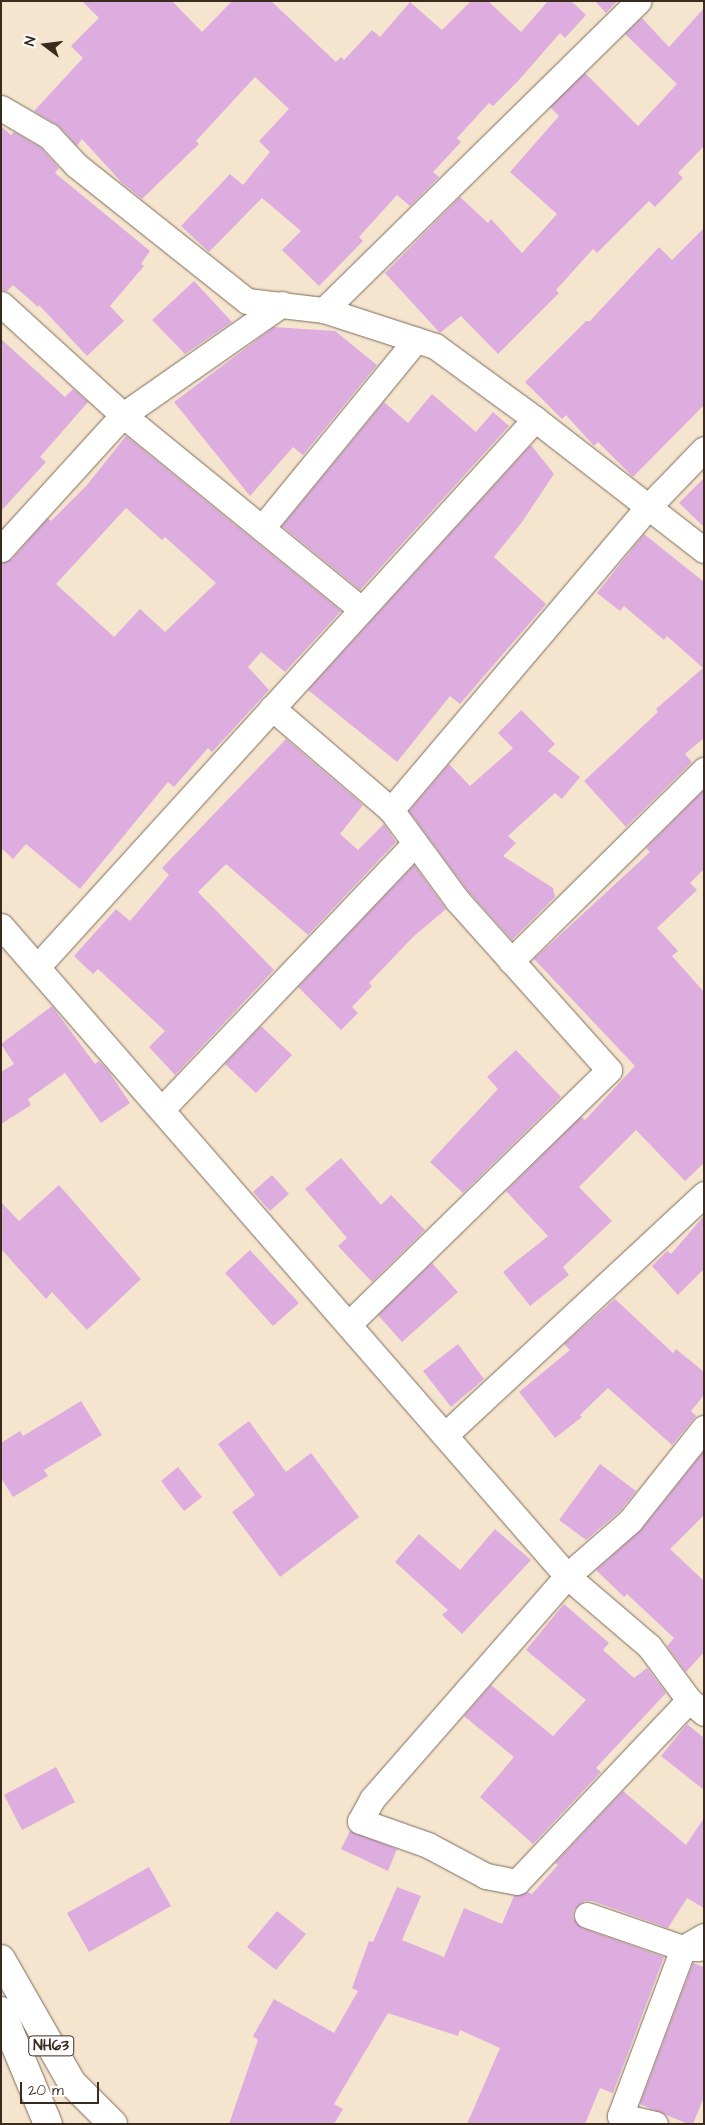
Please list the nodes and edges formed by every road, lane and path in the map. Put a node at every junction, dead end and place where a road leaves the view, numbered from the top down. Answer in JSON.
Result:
{"nodes":[{"id":1,"x":638,"y":1,"type":"edge"},
{"id":2,"x":1,"y":108,"type":"edge"},
{"id":3,"x":1,"y":304,"type":"edge"},
{"id":4,"x":282,"y":304,"type":"junction"},
{"id":5,"x":324,"y":310,"type":"junction"},
{"id":6,"x":416,"y":340,"type":"junction"},
{"id":7,"x":123,"y":415,"type":"junction"},
{"id":8,"x":535,"y":419,"type":"junction"},
{"id":9,"x":704,"y":449,"type":"edge"},
{"id":10,"x":650,"y":506,"type":"junction"},
{"id":11,"x":262,"y":528,"type":"junction"},
{"id":12,"x":1,"y":549,"type":"edge"},
{"id":13,"x":704,"y":550,"type":"edge"},
{"id":14,"x":362,"y":610,"type":"junction"},
{"id":15,"x":272,"y":708,"type":"junction"},
{"id":16,"x":704,"y":770,"type":"edge"},
{"id":17,"x":391,"y":810,"type":"junction"},
{"id":18,"x":415,"y":843,"type":"junction"},
{"id":19,"x":1,"y":926,"type":"edge"},
{"id":20,"x":511,"y":961,"type":"junction"},
{"id":21,"x":38,"y":966,"type":"junction"},
{"id":22,"x":162,"y":1109,"type":"junction"},
{"id":23,"x":704,"y":1194,"type":"edge"},
{"id":24,"x":349,"y":1324,"type":"junction"},
{"id":25,"x":704,"y":1428,"type":"edge"},
{"id":26,"x":445,"y":1435,"type":"junction"},
{"id":27,"x":567,"y":1576,"type":"junction"},
{"id":28,"x":696,"y":1706,"type":"edge"},
{"id":29,"x":587,"y":1915,"type":"dead end"},
{"id":30,"x":697,"y":1944,"type":"edge"},
{"id":31,"x":1,"y":1959,"type":"edge"},
{"id":32,"x":1,"y":2011,"type":"edge"},
{"id":33,"x":617,"y":2120,"type":"edge"},
{"id":34,"x":48,"y":2124,"type":"edge"},
{"id":35,"x":113,"y":2124,"type":"edge"},
{"id":36,"x":655,"y":2124,"type":"edge"}],
"edges":[{"from":1,"to":5,"type":"street"},
{"from":2,"to":4,"type":"street"},
{"from":3,"to":7,"type":"street"},
{"from":4,"to":5,"type":"street"},
{"from":4,"to":7,"type":"street"},
{"from":5,"to":6,"type":"street"},
{"from":6,"to":8,"type":"street"},
{"from":6,"to":11,"type":"street"},
{"from":7,"to":11,"type":"street"},
{"from":7,"to":12,"type":"street"},
{"from":8,"to":10,"type":"street"},
{"from":8,"to":14,"type":"street"},
{"from":9,"to":10,"type":"street"},
{"from":10,"to":13,"type":"street"},
{"from":10,"to":17,"type":"street"},
{"from":11,"to":14,"type":"street"},
{"from":14,"to":15,"type":"street"},
{"from":15,"to":17,"type":"street"},
{"from":15,"to":21,"type":"street"},
{"from":16,"to":20,"type":"street"},
{"from":17,"to":18,"type":"street"},
{"from":18,"to":20,"type":"street"},
{"from":18,"to":22,"type":"street"},
{"from":19,"to":21,"type":"street"},
{"from":20,"to":24,"type":"street"},
{"from":21,"to":22,"type":"street"},
{"from":22,"to":24,"type":"street"},
{"from":23,"to":26,"type":"street"},
{"from":24,"to":26,"type":"street"},
{"from":25,"to":27,"type":"street"},
{"from":26,"to":27,"type":"street"},
{"from":27,"to":28,"type":"street"},
{"from":27,"to":28,"type":"street"},
{"from":29,"to":30,"type":"street"},
{"from":30,"to":33,"type":"street"},
{"from":31,"to":35,"type":"highway","number":"NH63"},
{"from":32,"to":34,"type":"highway","number":"NH63"},
{"from":33,"to":36,"type":"street"}]}
